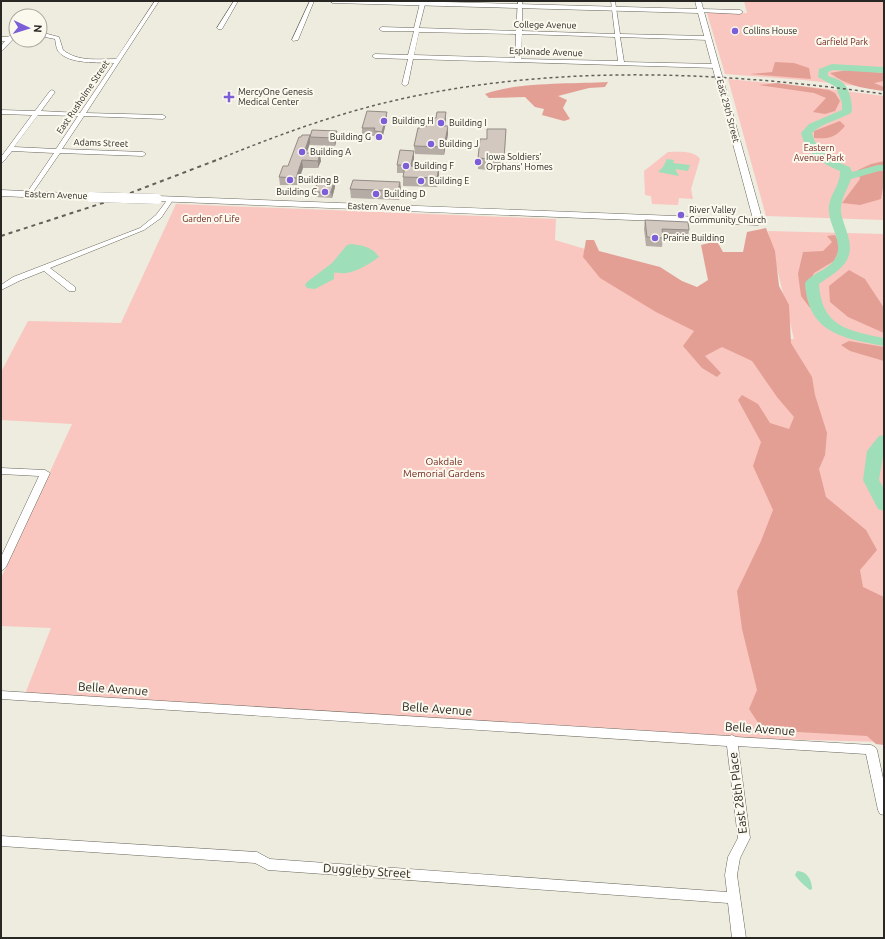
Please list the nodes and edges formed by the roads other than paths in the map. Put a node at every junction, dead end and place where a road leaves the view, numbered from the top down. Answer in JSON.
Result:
{"nodes":[{"id":1,"x":157,"y":1,"type":"edge"},
{"id":2,"x":236,"y":1,"type":"edge"},
{"id":3,"x":312,"y":1,"type":"edge"},
{"id":4,"x":333,"y":1,"type":"edge"},
{"id":5,"x":613,"y":1,"type":"edge"},
{"id":6,"x":698,"y":1,"type":"edge"},
{"id":7,"x":368,"y":2,"type":"edge"},
{"id":8,"x":422,"y":2,"type":"edge"},
{"id":9,"x":520,"y":4,"type":"edge"},
{"id":10,"x":614,"y":9,"type":"junction"},
{"id":11,"x":701,"y":11,"type":"junction"},
{"id":12,"x":740,"y":12,"type":"dead end"},
{"id":13,"x":220,"y":28,"type":"dead end"},
{"id":14,"x":382,"y":29,"type":"dead end"},
{"id":15,"x":416,"y":30,"type":"junction"},
{"id":16,"x":519,"y":32,"type":"junction"},
{"id":17,"x":618,"y":35,"type":"junction"},
{"id":18,"x":48,"y":36,"type":"edge"},
{"id":19,"x":708,"y":38,"type":"junction"},
{"id":20,"x":8,"y":40,"type":"edge"},
{"id":21,"x":296,"y":40,"type":"dead end"},
{"id":22,"x":1,"y":50,"type":"edge"},
{"id":23,"x":375,"y":56,"type":"dead end"},
{"id":24,"x":411,"y":57,"type":"junction"},
{"id":25,"x":118,"y":61,"type":"junction"},
{"id":26,"x":518,"y":61,"type":"junction"},
{"id":27,"x":621,"y":63,"type":"junction"},
{"id":28,"x":716,"y":66,"type":"junction"},
{"id":29,"x":405,"y":84,"type":"dead end"},
{"id":30,"x":52,"y":92,"type":"dead end"},
{"id":31,"x":1,"y":112,"type":"edge"},
{"id":32,"x":36,"y":113,"type":"junction"},
{"id":33,"x":82,"y":114,"type":"junction"},
{"id":34,"x":163,"y":117,"type":"dead end"},
{"id":35,"x":10,"y":149,"type":"junction"},
{"id":36,"x":58,"y":151,"type":"junction"},
{"id":37,"x":143,"y":154,"type":"dead end"},
{"id":38,"x":1,"y":161,"type":"edge"},
{"id":39,"x":1,"y":193,"type":"edge"},
{"id":40,"x":29,"y":194,"type":"junction"},
{"id":41,"x":170,"y":200,"type":"junction"},
{"id":42,"x":758,"y":222,"type":"joint"},
{"id":43,"x":45,"y":268,"type":"junction"},
{"id":44,"x":1,"y":288,"type":"edge"},
{"id":45,"x":72,"y":289,"type":"dead end"},
{"id":46,"x":1,"y":471,"type":"edge"},
{"id":47,"x":1,"y":567,"type":"edge"},
{"id":48,"x":1,"y":695,"type":"edge"},
{"id":49,"x":732,"y":740,"type":"junction"},
{"id":50,"x":884,"y":810,"type":"edge"},
{"id":51,"x":1,"y":841,"type":"edge"},
{"id":52,"x":734,"y":898,"type":"junction"},
{"id":53,"x":739,"y":938,"type":"edge"}],
"edges":[{"from":1,"to":25,"type":"street","name":"East Rusholme Street"},
{"from":2,"to":13,"type":"street"},
{"from":3,"to":21,"type":"street"},
{"from":4,"to":7,"type":"street"},
{"from":5,"to":10,"type":"street"},
{"from":6,"to":11,"type":"street","name":"East 29th Street"},
{"from":7,"to":8,"type":"street"},
{"from":8,"to":9,"type":"street"},
{"from":8,"to":15,"type":"street"},
{"from":9,"to":10,"type":"street"},
{"from":9,"to":16,"type":"street"},
{"from":10,"to":11,"type":"street"},
{"from":10,"to":17,"type":"street"},
{"from":11,"to":12,"type":"street"},
{"from":11,"to":19,"type":"street","name":"East 29th Street"},
{"from":14,"to":15,"type":"street","name":"College Avenue"},
{"from":15,"to":16,"type":"street","name":"College Avenue"},
{"from":15,"to":24,"type":"street"},
{"from":16,"to":17,"type":"street","name":"College Avenue"},
{"from":16,"to":26,"type":"street"},
{"from":17,"to":19,"type":"street","name":"College Avenue"},
{"from":17,"to":27,"type":"street"},
{"from":18,"to":25,"type":"street"},
{"from":19,"to":28,"type":"street","name":"East 29th Street"},
{"from":20,"to":22,"type":"street"},
{"from":23,"to":24,"type":"street","name":"Esplanade Avenue"},
{"from":24,"to":26,"type":"street","name":"Esplanade Avenue"},
{"from":24,"to":29,"type":"street"},
{"from":25,"to":33,"type":"street","name":"East Rusholme Street"},
{"from":26,"to":27,"type":"street","name":"Esplanade Avenue"},
{"from":27,"to":28,"type":"street","name":"Esplanade Avenue"},
{"from":28,"to":42,"type":"street","name":"East 29th Street"},
{"from":30,"to":32,"type":"street"},
{"from":31,"to":32,"type":"street"},
{"from":32,"to":33,"type":"street"},
{"from":32,"to":35,"type":"street"},
{"from":33,"to":34,"type":"street"},
{"from":33,"to":36,"type":"street","name":"East Rusholme Street"},
{"from":35,"to":36,"type":"street","name":"Adams Street"},
{"from":35,"to":38,"type":"street"},
{"from":36,"to":37,"type":"street","name":"Adams Street"},
{"from":36,"to":40,"type":"street","name":"East Rusholme Street"},
{"from":39,"to":40,"type":"street","name":"Eastern Avenue"},
{"from":40,"to":41,"type":"street","name":"Eastern Avenue","bridge":true},
{"from":41,"to":42,"type":"street","name":"Eastern Avenue"},
{"from":41,"to":43,"type":"street"},
{"from":43,"to":44,"type":"street"},
{"from":43,"to":45,"type":"street"},
{"from":46,"to":47,"type":"street"},
{"from":48,"to":49,"type":"street","name":"Belle Avenue"},
{"from":49,"to":50,"type":"street","name":"Belle Avenue"},
{"from":49,"to":52,"type":"street","name":"East 28th Place"},
{"from":51,"to":52,"type":"street","name":"Duggleby Street"},
{"from":52,"to":53,"type":"street","name":"East 28th Place"}]}
